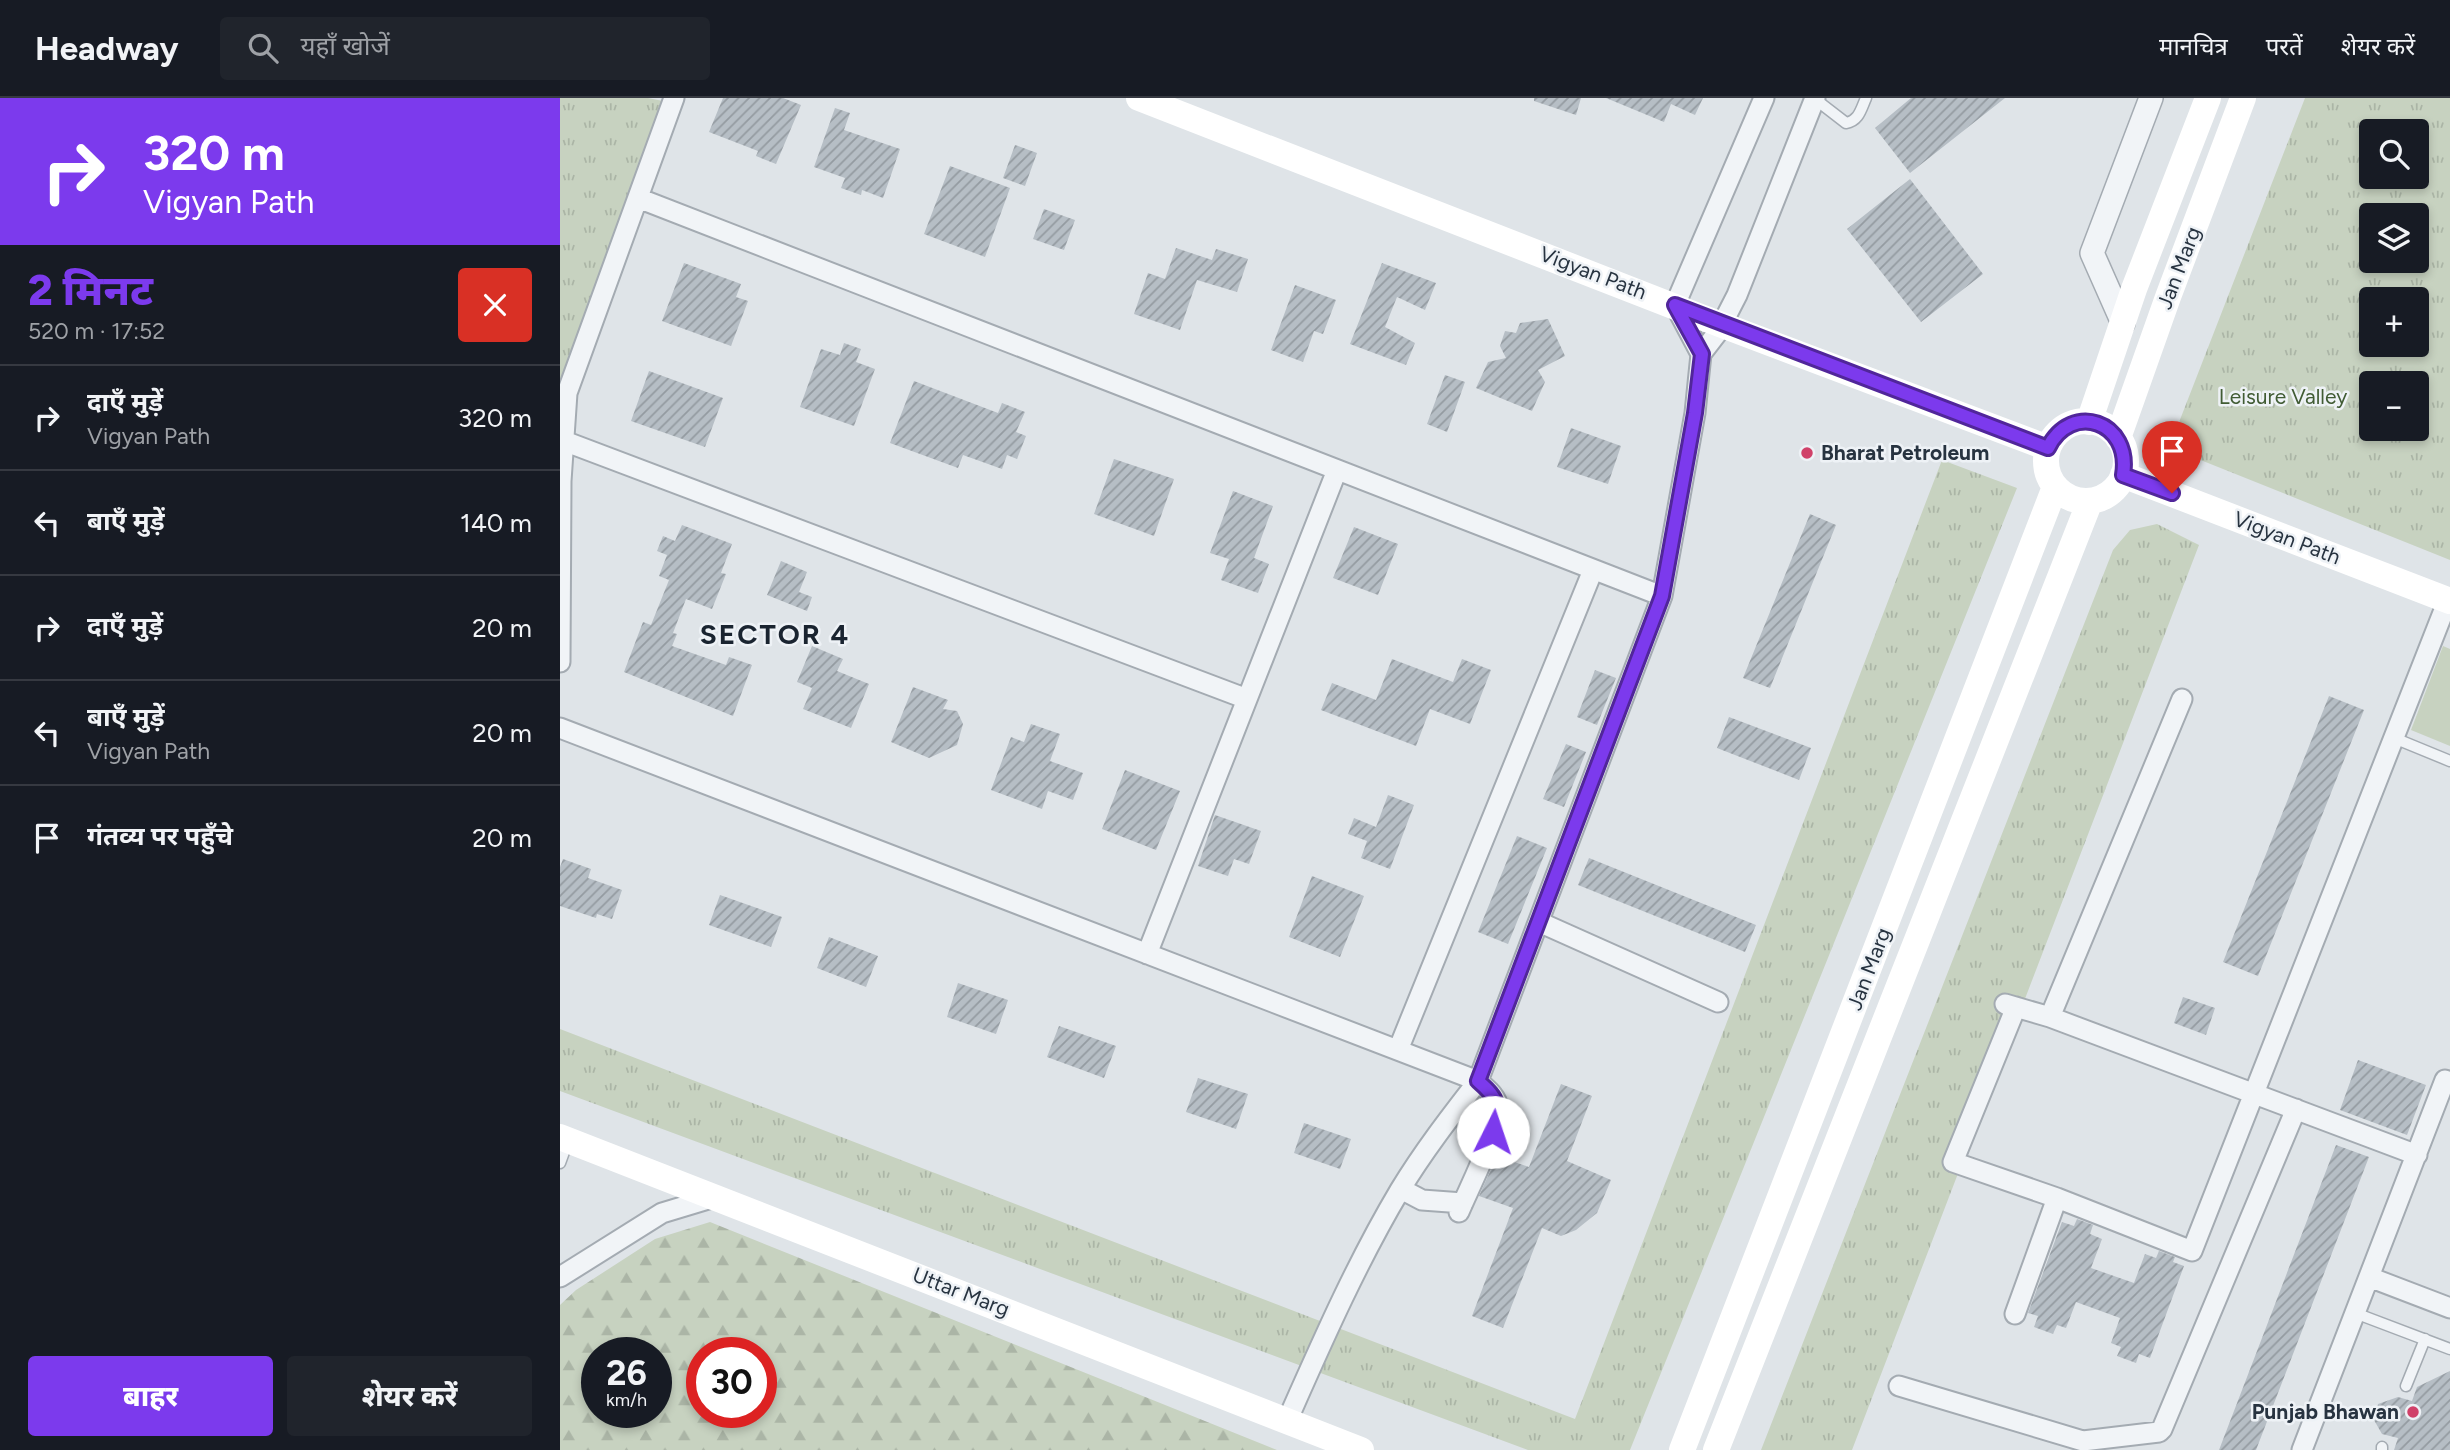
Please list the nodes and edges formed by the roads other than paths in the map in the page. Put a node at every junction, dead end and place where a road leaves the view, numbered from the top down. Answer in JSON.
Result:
{"nodes":[{"id":1,"x":674,"y":98,"type":"edge"},
{"id":2,"x":1139,"y":98,"type":"edge"},
{"id":3,"x":1764,"y":98,"type":"edge"},
{"id":4,"x":1866,"y":98,"type":"edge"},
{"id":5,"x":2151,"y":98,"type":"edge"},
{"id":6,"x":2208,"y":98,"type":"edge"},
{"id":7,"x":2244,"y":98,"type":"edge"},
{"id":8,"x":1815,"y":99,"type":"edge"},
{"id":9,"x":638,"y":198,"type":"junction"},
{"id":10,"x":1675,"y":305,"type":"junction"},
{"id":11,"x":2123,"y":323,"type":"junction"},
{"id":12,"x":1722,"y":325,"type":"junction"},
{"id":13,"x":1702,"y":354,"type":"junction"},
{"id":14,"x":2089,"y":422,"type":"junction"},
{"id":15,"x":2119,"y":438,"type":"junction"},
{"id":16,"x":564,"y":441,"type":"junction"},
{"id":17,"x":2048,"y":448,"type":"junction"},
{"id":18,"x":1337,"y":470,"type":"junction"},
{"id":19,"x":2123,"y":475,"type":"junction"},
{"id":20,"x":2055,"y":488,"type":"junction"},
{"id":21,"x":2090,"y":501,"type":"junction"},
{"id":22,"x":1593,"y":570,"type":"junction"},
{"id":23,"x":1662,"y":596,"type":"junction"},
{"id":24,"x":2449,"y":601,"type":"edge"},
{"id":25,"x":560,"y":662,"type":"edge"},
{"id":26,"x":1247,"y":699,"type":"junction"},
{"id":27,"x":2182,"y":699,"type":"dead end"},
{"id":28,"x":560,"y":728,"type":"edge"},
{"id":29,"x":2393,"y":738,"type":"junction"},
{"id":30,"x":2450,"y":761,"type":"edge"},
{"id":31,"x":1539,"y":922,"type":"junction"},
{"id":32,"x":1147,"y":954,"type":"junction"},
{"id":33,"x":1718,"y":1002,"type":"dead end"},
{"id":34,"x":2050,"y":1017,"type":"junction"},
{"id":35,"x":1398,"y":1050,"type":"junction"},
{"id":36,"x":1478,"y":1081,"type":"junction"},
{"id":37,"x":2450,"y":1082,"type":"edge"},
{"id":38,"x":2253,"y":1092,"type":"junction"},
{"id":39,"x":2297,"y":1109,"type":"junction"},
{"id":40,"x":563,"y":1147,"type":"edge"},
{"id":41,"x":2417,"y":1155,"type":"junction"},
{"id":42,"x":1401,"y":1189,"type":"junction"},
{"id":43,"x":715,"y":1197,"type":"junction"},
{"id":44,"x":2057,"y":1198,"type":"junction"},
{"id":45,"x":560,"y":1277,"type":"edge"},
{"id":46,"x":2369,"y":1277,"type":"junction"},
{"id":47,"x":2450,"y":1308,"type":"edge"},
{"id":48,"x":2355,"y":1313,"type":"junction"},
{"id":49,"x":2015,"y":1314,"type":"dead end"},
{"id":50,"x":2425,"y":1339,"type":"junction"},
{"id":51,"x":2450,"y":1349,"type":"edge"},
{"id":52,"x":2406,"y":1385,"type":"dead end"},
{"id":53,"x":1899,"y":1386,"type":"dead end"},
{"id":54,"x":1287,"y":1421,"type":"junction"},
{"id":55,"x":2086,"y":1446,"type":"edge"},
{"id":56,"x":1361,"y":1450,"type":"edge"},
{"id":57,"x":1682,"y":1450,"type":"edge"},
{"id":58,"x":1716,"y":1450,"type":"edge"},
{"id":59,"x":2302,"y":1450,"type":"edge"}],
"edges":[{"from":1,"to":9,"type":"street"},
{"from":2,"to":10,"type":"main road","name":"Vigyan Path"},
{"from":3,"to":10,"type":"street"},
{"from":4,"to":8,"type":"lane"},
{"from":5,"to":11,"type":"street"},
{"from":6,"to":11,"type":"main road","name":"Jan Marg"},
{"from":7,"to":15,"type":"main road","name":"Jan Marg"},
{"from":8,"to":12,"type":"street"},
{"from":9,"to":16,"type":"street"},
{"from":9,"to":18,"type":"street"},
{"from":10,"to":12,"type":"main road","name":"Vigyan Path"},
{"from":10,"to":13,"type":"street"},
{"from":11,"to":14,"type":"main road","name":"Jan Marg"},
{"from":12,"to":13,"type":"street"},
{"from":12,"to":17,"type":"main road","name":"Vigyan Path"},
{"from":13,"to":23,"type":"street"},
{"from":14,"to":15,"type":"main road"},
{"from":14,"to":17,"type":"main road"},
{"from":15,"to":19,"type":"main road"},
{"from":16,"to":25,"type":"street"},
{"from":16,"to":26,"type":"street"},
{"from":17,"to":20,"type":"main road"},
{"from":18,"to":22,"type":"street"},
{"from":18,"to":26,"type":"street"},
{"from":19,"to":21,"type":"main road"},
{"from":19,"to":24,"type":"main road","name":"Vigyan Path"},
{"from":20,"to":21,"type":"main road"},
{"from":20,"to":57,"type":"main road","name":"Jan Marg"},
{"from":21,"to":58,"type":"main road","name":"Jan Marg"},
{"from":22,"to":23,"type":"street"},
{"from":22,"to":35,"type":"street"},
{"from":23,"to":31,"type":"street"},
{"from":24,"to":29,"type":"street"},
{"from":26,"to":32,"type":"street"},
{"from":27,"to":34,"type":"street"},
{"from":28,"to":32,"type":"street"},
{"from":29,"to":30,"type":"lane"},
{"from":29,"to":38,"type":"street"},
{"from":31,"to":33,"type":"street"},
{"from":31,"to":36,"type":"street"},
{"from":32,"to":35,"type":"street"},
{"from":34,"to":38,"type":"street"},
{"from":34,"to":44,"type":"street"},
{"from":35,"to":36,"type":"street"},
{"from":36,"to":42,"type":"street"},
{"from":36,"to":42,"type":"street"},
{"from":37,"to":41,"type":"street"},
{"from":38,"to":39,"type":"street"},
{"from":38,"to":44,"type":"street"},
{"from":39,"to":41,"type":"street"},
{"from":39,"to":55,"type":"street"},
{"from":40,"to":43,"type":"main road","name":"Uttar Marg"},
{"from":41,"to":46,"type":"street"},
{"from":42,"to":54,"type":"street"},
{"from":43,"to":45,"type":"street"},
{"from":43,"to":54,"type":"main road","name":"Uttar Marg"},
{"from":44,"to":49,"type":"street"},
{"from":46,"to":47,"type":"street"},
{"from":46,"to":48,"type":"street"},
{"from":48,"to":50,"type":"lane"},
{"from":48,"to":59,"type":"street"},
{"from":50,"to":51,"type":"lane"},
{"from":50,"to":52,"type":"lane"},
{"from":53,"to":55,"type":"street"},
{"from":54,"to":56,"type":"main road","name":"Uttar Marg"}]}
